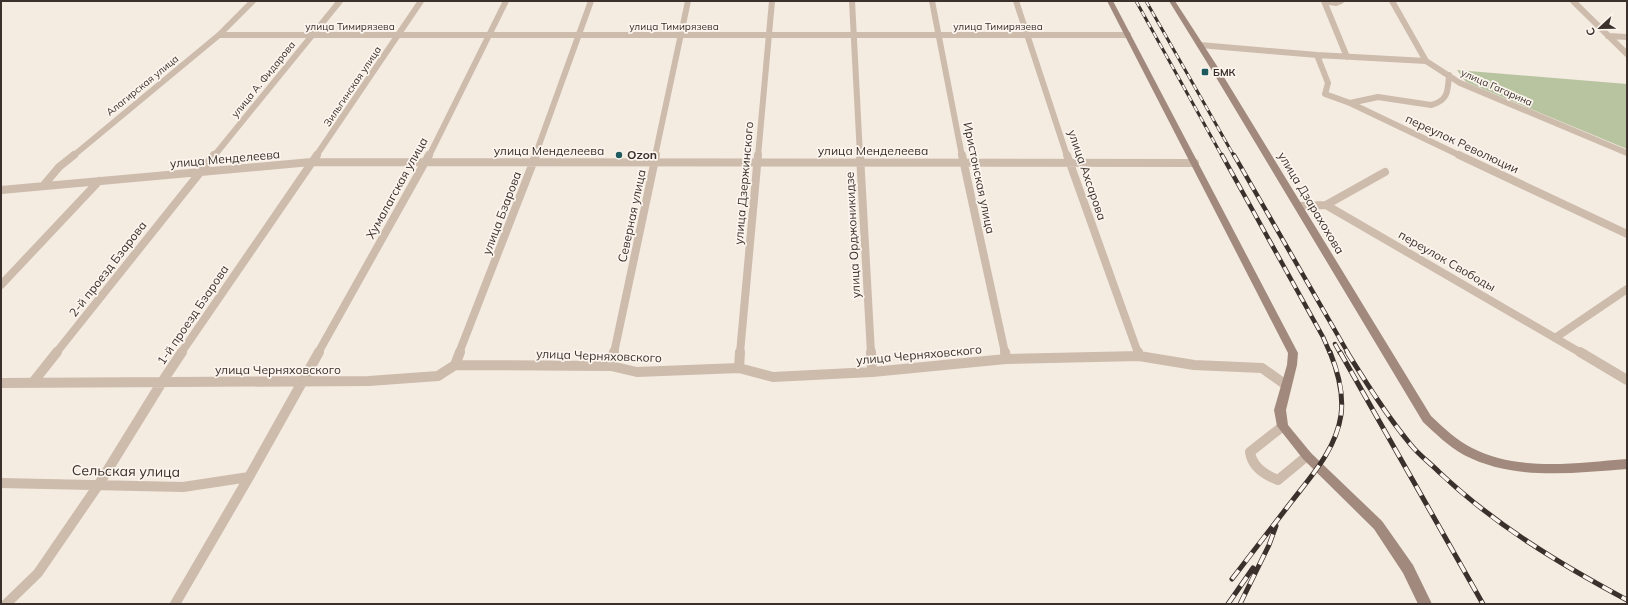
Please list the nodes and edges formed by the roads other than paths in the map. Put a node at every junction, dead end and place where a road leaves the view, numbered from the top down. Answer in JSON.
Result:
{"nodes":[{"id":1,"x":253,"y":1,"type":"edge"},
{"id":2,"x":340,"y":1,"type":"edge"},
{"id":3,"x":421,"y":1,"type":"edge"},
{"id":4,"x":506,"y":1,"type":"edge"},
{"id":5,"x":591,"y":1,"type":"edge"},
{"id":6,"x":688,"y":1,"type":"edge"},
{"id":7,"x":772,"y":1,"type":"edge"},
{"id":8,"x":852,"y":1,"type":"edge"},
{"id":9,"x":932,"y":1,"type":"edge"},
{"id":10,"x":1016,"y":1,"type":"edge"},
{"id":11,"x":1110,"y":1,"type":"edge"},
{"id":12,"x":1172,"y":1,"type":"edge"},
{"id":13,"x":1341,"y":1,"type":"edge"},
{"id":14,"x":1392,"y":1,"type":"edge"},
{"id":15,"x":1573,"y":1,"type":"edge"},
{"id":16,"x":219,"y":35,"type":"junction"},
{"id":17,"x":312,"y":35,"type":"junction"},
{"id":18,"x":398,"y":35,"type":"junction"},
{"id":19,"x":489,"y":35,"type":"junction"},
{"id":20,"x":578,"y":35,"type":"junction"},
{"id":21,"x":680,"y":35,"type":"junction"},
{"id":22,"x":769,"y":35,"type":"junction"},
{"id":23,"x":854,"y":35,"type":"junction"},
{"id":24,"x":939,"y":35,"type":"junction"},
{"id":25,"x":1028,"y":35,"type":"junction"},
{"id":26,"x":1128,"y":35,"type":"junction"},
{"id":27,"x":1608,"y":36,"type":"junction"},
{"id":28,"x":1627,"y":37,"type":"edge"},
{"id":29,"x":1200,"y":45,"type":"junction"},
{"id":30,"x":1627,"y":54,"type":"edge"},
{"id":31,"x":1317,"y":55,"type":"junction"},
{"id":32,"x":1347,"y":57,"type":"junction"},
{"id":33,"x":1426,"y":61,"type":"junction"},
{"id":34,"x":1449,"y":76,"type":"junction"},
{"id":35,"x":1350,"y":103,"type":"junction"},
{"id":36,"x":1627,"y":153,"type":"edge"},
{"id":37,"x":1070,"y":161,"type":"junction"},
{"id":38,"x":311,"y":162,"type":"junction"},
{"id":39,"x":533,"y":162,"type":"junction"},
{"id":40,"x":655,"y":162,"type":"junction"},
{"id":41,"x":757,"y":162,"type":"junction"},
{"id":42,"x":860,"y":162,"type":"junction"},
{"id":43,"x":963,"y":162,"type":"junction"},
{"id":44,"x":425,"y":163,"type":"junction"},
{"id":45,"x":1194,"y":163,"type":"junction"},
{"id":46,"x":201,"y":171,"type":"junction"},
{"id":47,"x":1386,"y":172,"type":"dead end"},
{"id":48,"x":99,"y":181,"type":"junction"},
{"id":49,"x":44,"y":186,"type":"junction"},
{"id":50,"x":1,"y":190,"type":"edge"},
{"id":51,"x":1326,"y":205,"type":"junction"},
{"id":52,"x":1299,"y":206,"type":"junction"},
{"id":53,"x":1627,"y":234,"type":"edge"},
{"id":54,"x":1,"y":285,"type":"edge"},
{"id":55,"x":1627,"y":289,"type":"edge"},
{"id":56,"x":1555,"y":338,"type":"junction"},
{"id":57,"x":1139,"y":356,"type":"junction"},
{"id":58,"x":1006,"y":359,"type":"junction"},
{"id":59,"x":455,"y":365,"type":"junction"},
{"id":60,"x":611,"y":366,"type":"junction"},
{"id":61,"x":739,"y":368,"type":"junction"},
{"id":62,"x":872,"y":372,"type":"junction"},
{"id":63,"x":1627,"y":380,"type":"edge"},
{"id":64,"x":34,"y":382,"type":"junction"},
{"id":65,"x":162,"y":382,"type":"junction"},
{"id":66,"x":302,"y":382,"type":"junction"},
{"id":67,"x":1,"y":383,"type":"edge"},
{"id":68,"x":1286,"y":385,"type":"junction"},
{"id":69,"x":1283,"y":426,"type":"junction"},
{"id":70,"x":1308,"y":456,"type":"junction"},
{"id":71,"x":1627,"y":464,"type":"edge"},
{"id":72,"x":249,"y":477,"type":"junction"},
{"id":73,"x":1,"y":482,"type":"edge"},
{"id":74,"x":99,"y":484,"type":"junction"},
{"id":75,"x":6,"y":604,"type":"edge"},
{"id":76,"x":175,"y":604,"type":"edge"},
{"id":77,"x":1425,"y":604,"type":"edge"}],
"edges":[{"from":1,"to":16,"type":"street","name":"Алагирская улица"},
{"from":2,"to":17,"type":"street","name":"улица А. Фидарова"},
{"from":3,"to":18,"type":"street","name":"Зильгинская улица"},
{"from":4,"to":19,"type":"street","name":"Хумалагская улица"},
{"from":5,"to":20,"type":"street","name":"улица Бзарова"},
{"from":6,"to":21,"type":"street","name":"Северная улица"},
{"from":7,"to":22,"type":"street","name":"улица Дзержинского"},
{"from":8,"to":23,"type":"street","name":"улица Орджоникидзе"},
{"from":9,"to":24,"type":"street","name":"Иристонская улица"},
{"from":10,"to":25,"type":"street","name":"улица Ахсарова"},
{"from":11,"to":26,"type":"street"},
{"from":12,"to":29,"type":"street","name":"улица Дзарахохова"},
{"from":13,"to":32,"type":"street"},
{"from":14,"to":33,"type":"street","name":"улица Гагарина"},
{"from":15,"to":27,"type":"street"},
{"from":16,"to":17,"type":"street","name":"улица Тимирязева"},
{"from":16,"to":49,"type":"street","name":"Алагирская улица"},
{"from":17,"to":18,"type":"street","name":"улица Тимирязева"},
{"from":17,"to":46,"type":"street","name":"улица А. Фидарова"},
{"from":18,"to":19,"type":"street","name":"улица Тимирязева"},
{"from":18,"to":38,"type":"street","name":"Зильгинская улица"},
{"from":19,"to":20,"type":"street","name":"улица Тимирязева"},
{"from":19,"to":44,"type":"street","name":"Хумалагская улица"},
{"from":20,"to":21,"type":"street","name":"улица Тимирязева"},
{"from":20,"to":39,"type":"street","name":"улица Бзарова"},
{"from":21,"to":22,"type":"street","name":"улица Тимирязева"},
{"from":21,"to":40,"type":"street","name":"Северная улица"},
{"from":22,"to":23,"type":"street","name":"улица Тимирязева"},
{"from":22,"to":41,"type":"street","name":"улица Дзержинского"},
{"from":23,"to":24,"type":"street","name":"улица Тимирязева"},
{"from":23,"to":42,"type":"street","name":"улица Орджоникидзе"},
{"from":24,"to":25,"type":"street","name":"улица Тимирязева"},
{"from":24,"to":43,"type":"street","name":"Иристонская улица"},
{"from":25,"to":26,"type":"street","name":"улица Тимирязева"},
{"from":25,"to":37,"type":"street","name":"улица Ахсарова"},
{"from":26,"to":45,"type":"street"},
{"from":27,"to":28,"type":"street"},
{"from":27,"to":30,"type":"street"},
{"from":29,"to":31,"type":"street"},
{"from":29,"to":52,"type":"street","name":"улица Дзарахохова"},
{"from":31,"to":32,"type":"street"},
{"from":31,"to":35,"type":"street","name":"переулок Революции"},
{"from":32,"to":33,"type":"street"},
{"from":33,"to":34,"type":"street","name":"улица Гагарина"},
{"from":34,"to":35,"type":"street"},
{"from":34,"to":36,"type":"street","name":"улица Гагарина"},
{"from":35,"to":53,"type":"street","name":"переулок Революции"},
{"from":37,"to":43,"type":"street","name":"улица Менделеева"},
{"from":37,"to":45,"type":"street","name":"улица Менделеева"},
{"from":37,"to":57,"type":"street","name":"улица Ахсарова"},
{"from":38,"to":44,"type":"street","name":"улица Менделеева"},
{"from":38,"to":46,"type":"street","name":"улица Менделеева"},
{"from":38,"to":65,"type":"street","name":"1-й проезд Бзарова"},
{"from":39,"to":40,"type":"street","name":"улица Менделеева"},
{"from":39,"to":44,"type":"street","name":"улица Менделеева"},
{"from":39,"to":59,"type":"street","name":"улица Бзарова"},
{"from":40,"to":41,"type":"street","name":"улица Менделеева"},
{"from":40,"to":60,"type":"street","name":"Северная улица"},
{"from":41,"to":42,"type":"street","name":"улица Менделеева"},
{"from":41,"to":61,"type":"street","name":"улица Дзержинского"},
{"from":42,"to":43,"type":"street","name":"улица Менделеева"},
{"from":42,"to":62,"type":"street","name":"улица Орджоникидзе"},
{"from":43,"to":58,"type":"street","name":"Иристонская улица"},
{"from":44,"to":66,"type":"street","name":"Хумалагская улица"},
{"from":45,"to":68,"type":"street"},
{"from":46,"to":48,"type":"street","name":"улица Менделеева"},
{"from":46,"to":64,"type":"street","name":"2-й проезд Бзарова"},
{"from":47,"to":51,"type":"street"},
{"from":48,"to":49,"type":"street","name":"улица Менделеева"},
{"from":48,"to":54,"type":"street"},
{"from":49,"to":50,"type":"street","name":"улица Менделеева"},
{"from":51,"to":52,"type":"street"},
{"from":51,"to":56,"type":"street","name":"переулок Свободы"},
{"from":52,"to":71,"type":"street","name":"улица Дзарахохова"},
{"from":55,"to":56,"type":"street"},
{"from":56,"to":63,"type":"street","name":"переулок Свободы"},
{"from":57,"to":58,"type":"street","name":"улица Черняховского"},
{"from":57,"to":68,"type":"street","name":"улица Черняховского"},
{"from":58,"to":62,"type":"street","name":"улица Черняховского"},
{"from":59,"to":60,"type":"street","name":"улица Черняховского"},
{"from":59,"to":66,"type":"street","name":"улица Черняховского"},
{"from":60,"to":61,"type":"street","name":"улица Черняховского"},
{"from":61,"to":62,"type":"street","name":"улица Черняховского"},
{"from":64,"to":65,"type":"street","name":"улица Черняховского"},
{"from":64,"to":67,"type":"street","name":"улица Черняховского"},
{"from":65,"to":66,"type":"street","name":"улица Черняховского"},
{"from":65,"to":74,"type":"street","name":"1-й проезд Бзарова"},
{"from":66,"to":72,"type":"street","name":"Хумалагская улица"},
{"from":68,"to":69,"type":"street"},
{"from":69,"to":70,"type":"street"},
{"from":69,"to":70,"type":"street"},
{"from":70,"to":77,"type":"street"},
{"from":72,"to":74,"type":"street","name":"Сельская улица"},
{"from":72,"to":76,"type":"street","name":"Хумалагская улица"},
{"from":73,"to":74,"type":"street","name":"Сельская улица"},
{"from":74,"to":75,"type":"street","name":"1-й проезд Бзарова"}]}
